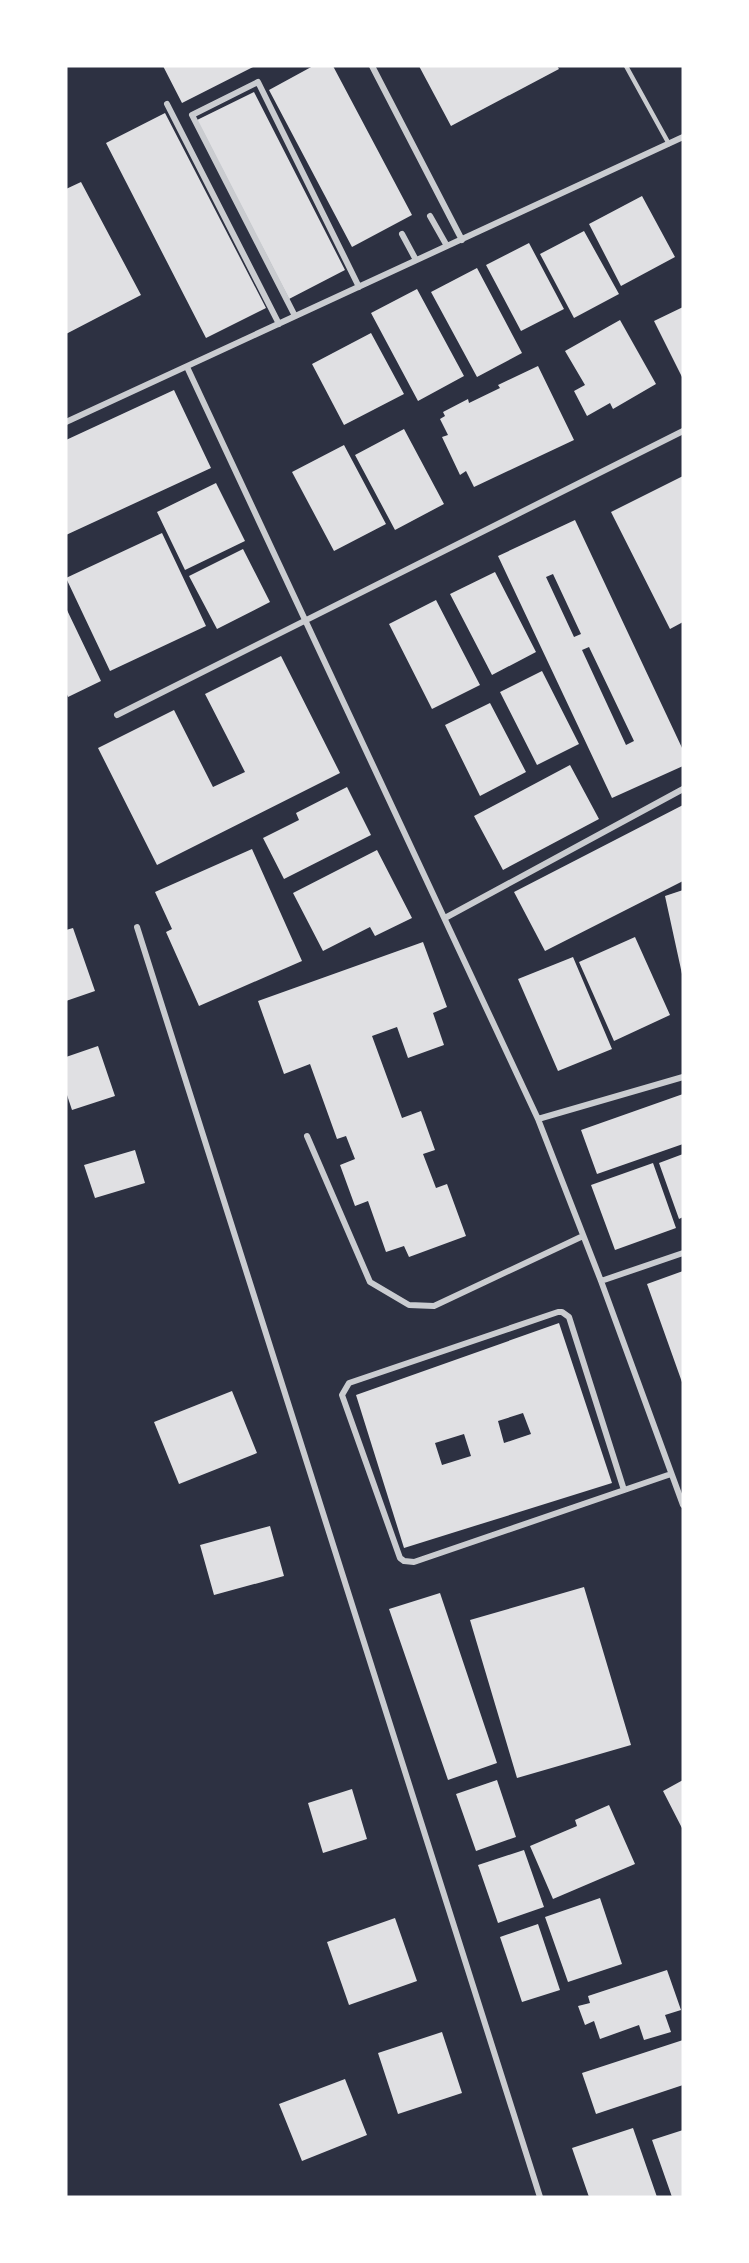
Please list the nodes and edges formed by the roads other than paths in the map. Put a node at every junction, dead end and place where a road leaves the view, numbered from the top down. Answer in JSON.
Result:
{"nodes":[{"id":1,"x":372,"y":66,"type":"edge"},
{"id":2,"x":626,"y":66,"type":"edge"},
{"id":3,"x":167,"y":104,"type":"dead end"},
{"id":4,"x":683,"y":137,"type":"edge"},
{"id":5,"x":669,"y":144,"type":"junction"},
{"id":6,"x":430,"y":216,"type":"dead end"},
{"id":7,"x":402,"y":234,"type":"dead end"},
{"id":8,"x":462,"y":240,"type":"junction"},
{"id":9,"x":447,"y":246,"type":"junction"},
{"id":10,"x":416,"y":261,"type":"junction"},
{"id":11,"x":359,"y":287,"type":"junction"},
{"id":12,"x":295,"y":316,"type":"junction"},
{"id":13,"x":279,"y":324,"type":"junction"},
{"id":14,"x":187,"y":367,"type":"junction"},
{"id":15,"x":66,"y":422,"type":"edge"},
{"id":16,"x":683,"y":431,"type":"edge"},
{"id":17,"x":307,"y":621,"type":"junction"},
{"id":18,"x":117,"y":715,"type":"dead end"},
{"id":19,"x":683,"y":789,"type":"edge"},
{"id":20,"x":445,"y":918,"type":"junction"},
{"id":21,"x":137,"y":927,"type":"dead end"},
{"id":22,"x":683,"y":1077,"type":"edge"},
{"id":23,"x":538,"y":1119,"type":"junction"},
{"id":24,"x":307,"y":1136,"type":"dead end"},
{"id":25,"x":583,"y":1236,"type":"junction"},
{"id":26,"x":683,"y":1253,"type":"edge"},
{"id":27,"x":601,"y":1281,"type":"junction"},
{"id":28,"x":671,"y":1474,"type":"junction"},
{"id":29,"x":624,"y":1490,"type":"junction"},
{"id":30,"x":683,"y":1505,"type":"edge"},
{"id":31,"x":540,"y":2197,"type":"edge"}],
"edges":[{"from":1,"to":8,"type":"street"},
{"from":2,"to":5,"type":"lane"},
{"from":3,"to":13,"type":"street"},
{"from":4,"to":5,"type":"street"},
{"from":5,"to":8,"type":"street"},
{"from":6,"to":9,"type":"street"},
{"from":7,"to":10,"type":"street"},
{"from":8,"to":9,"type":"street"},
{"from":9,"to":10,"type":"street"},
{"from":10,"to":11,"type":"street"},
{"from":11,"to":12,"type":"street"},
{"from":11,"to":12,"type":"street"},
{"from":12,"to":13,"type":"street"},
{"from":13,"to":14,"type":"street"},
{"from":14,"to":15,"type":"street"},
{"from":14,"to":17,"type":"street"},
{"from":16,"to":17,"type":"street"},
{"from":17,"to":18,"type":"street"},
{"from":17,"to":20,"type":"street"},
{"from":19,"to":20,"type":"street"},
{"from":20,"to":23,"type":"street"},
{"from":21,"to":31,"type":"street"},
{"from":22,"to":23,"type":"street"},
{"from":23,"to":25,"type":"street"},
{"from":24,"to":25,"type":"street"},
{"from":25,"to":27,"type":"street"},
{"from":26,"to":27,"type":"street"},
{"from":27,"to":28,"type":"street"},
{"from":28,"to":29,"type":"street"},
{"from":28,"to":30,"type":"street"},
{"from":29,"to":29,"type":"street"}]}
